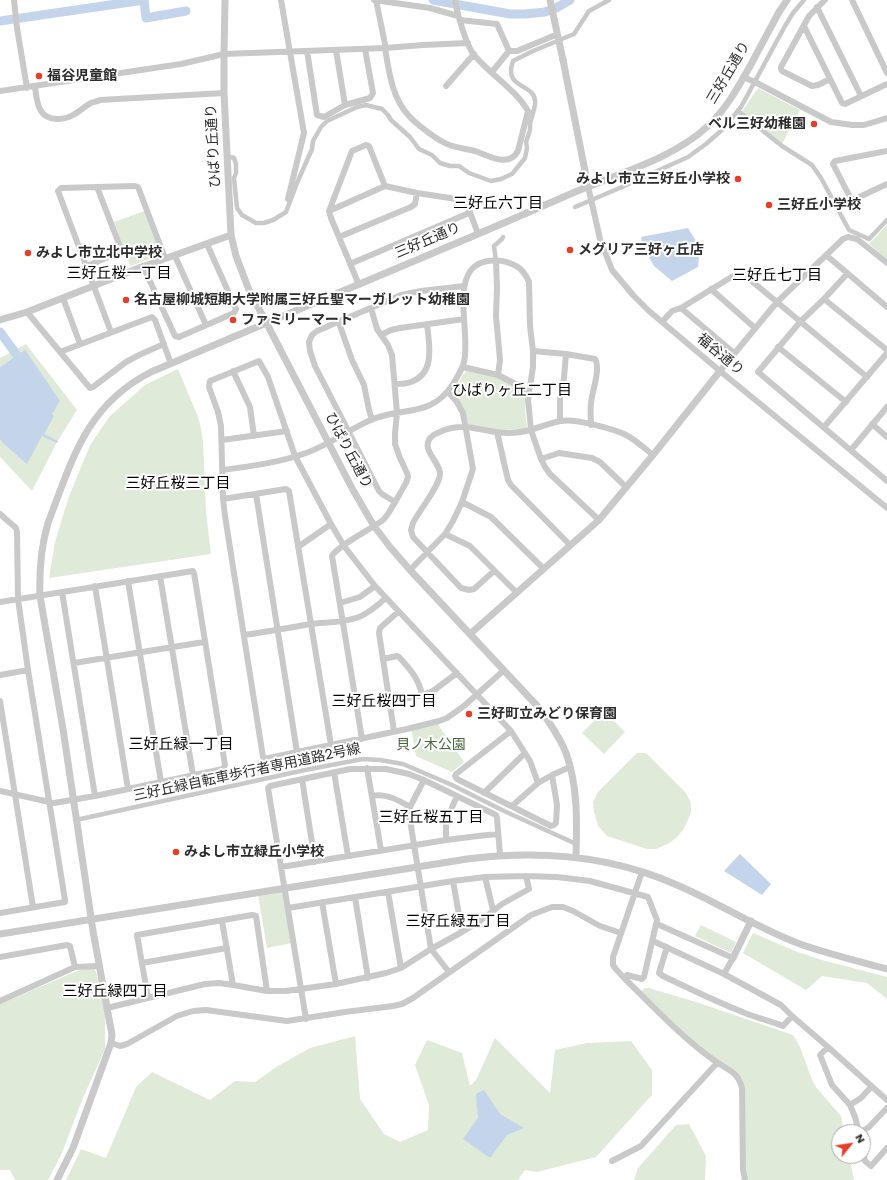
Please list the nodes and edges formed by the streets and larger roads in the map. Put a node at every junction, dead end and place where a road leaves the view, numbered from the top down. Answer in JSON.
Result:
{"nodes":[{"id":1,"x":14,"y":0,"type":"edge"},
{"id":2,"x":225,"y":0,"type":"edge"},
{"id":3,"x":281,"y":0,"type":"edge"},
{"id":4,"x":375,"y":0,"type":"edge"},
{"id":5,"x":455,"y":0,"type":"edge"},
{"id":6,"x":550,"y":0,"type":"edge"},
{"id":7,"x":609,"y":0,"type":"edge"},
{"id":8,"x":787,"y":0,"type":"edge"},
{"id":9,"x":804,"y":0,"type":"edge"},
{"id":10,"x":825,"y":0,"type":"edge"},
{"id":11,"x":852,"y":0,"type":"edge"},
{"id":12,"x":817,"y":7,"type":"junction"},
{"id":13,"x":458,"y":16,"type":"junction"},
{"id":14,"x":804,"y":26,"type":"junction"},
{"id":15,"x":553,"y":36,"type":"dead end"},
{"id":16,"x":468,"y":43,"type":"junction"},
{"id":17,"x":381,"y":48,"type":"junction"},
{"id":18,"x":365,"y":49,"type":"junction"},
{"id":19,"x":307,"y":50,"type":"junction"},
{"id":20,"x":336,"y":50,"type":"junction"},
{"id":21,"x":291,"y":51,"type":"junction"},
{"id":22,"x":509,"y":51,"type":"junction"},
{"id":23,"x":224,"y":54,"type":"junction"},
{"id":24,"x":474,"y":54,"type":"junction"},
{"id":25,"x":492,"y":72,"type":"junction"},
{"id":26,"x":887,"y":73,"type":"edge"},
{"id":27,"x":744,"y":77,"type":"junction"},
{"id":28,"x":830,"y":79,"type":"junction"},
{"id":29,"x":887,"y":84,"type":"edge"},
{"id":30,"x":446,"y":86,"type":"dead end"},
{"id":31,"x":35,"y":87,"type":"junction"},
{"id":32,"x":27,"y":88,"type":"junction"},
{"id":33,"x":0,"y":91,"type":"edge"},
{"id":34,"x":224,"y":93,"type":"junction"},
{"id":35,"x":861,"y":96,"type":"junction"},
{"id":36,"x":345,"y":105,"type":"junction"},
{"id":37,"x":738,"y":111,"type":"junction"},
{"id":38,"x":531,"y":112,"type":"junction"},
{"id":39,"x":887,"y":118,"type":"edge"},
{"id":40,"x":887,"y":151,"type":"edge"},
{"id":41,"x":231,"y":157,"type":"dead end"},
{"id":42,"x":887,"y":184,"type":"edge"},
{"id":43,"x":385,"y":186,"type":"junction"},
{"id":44,"x":588,"y":186,"type":"junction"},
{"id":45,"x":97,"y":187,"type":"junction"},
{"id":46,"x":417,"y":193,"type":"junction"},
{"id":47,"x":288,"y":199,"type":"dead end"},
{"id":48,"x":575,"y":207,"type":"dead end"},
{"id":49,"x":329,"y":211,"type":"junction"},
{"id":50,"x":469,"y":213,"type":"junction"},
{"id":51,"x":887,"y":220,"type":"edge"},
{"id":52,"x":850,"y":233,"type":"junction"},
{"id":53,"x":478,"y":234,"type":"junction"},
{"id":54,"x":231,"y":235,"type":"junction"},
{"id":55,"x":503,"y":236,"type":"dead end"},
{"id":56,"x":339,"y":237,"type":"junction"},
{"id":57,"x":870,"y":239,"type":"junction"},
{"id":58,"x":207,"y":244,"type":"junction"},
{"id":59,"x":865,"y":244,"type":"junction"},
{"id":60,"x":826,"y":255,"type":"junction"},
{"id":61,"x":175,"y":256,"type":"junction"},
{"id":62,"x":165,"y":258,"type":"junction"},
{"id":63,"x":496,"y":261,"type":"junction"},
{"id":64,"x":887,"y":263,"type":"edge"},
{"id":65,"x":350,"y":264,"type":"junction"},
{"id":66,"x":87,"y":266,"type":"junction"},
{"id":67,"x":144,"y":266,"type":"junction"},
{"id":68,"x":847,"y":274,"type":"junction"},
{"id":69,"x":359,"y":285,"type":"junction"},
{"id":70,"x":94,"y":286,"type":"junction"},
{"id":71,"x":464,"y":286,"type":"junction"},
{"id":72,"x":711,"y":289,"type":"junction"},
{"id":73,"x":63,"y":298,"type":"junction"},
{"id":74,"x":824,"y":299,"type":"junction"},
{"id":75,"x":777,"y":302,"type":"junction"},
{"id":76,"x":887,"y":307,"type":"edge"},
{"id":77,"x":371,"y":308,"type":"junction"},
{"id":78,"x":680,"y":308,"type":"junction"},
{"id":79,"x":27,"y":312,"type":"junction"},
{"id":80,"x":464,"y":319,"type":"junction"},
{"id":81,"x":0,"y":320,"type":"edge"},
{"id":82,"x":662,"y":322,"type":"junction"},
{"id":83,"x":800,"y":322,"type":"junction"},
{"id":84,"x":339,"y":323,"type":"junction"},
{"id":85,"x":266,"y":324,"type":"junction"},
{"id":86,"x":428,"y":324,"type":"junction"},
{"id":87,"x":206,"y":325,"type":"junction"},
{"id":88,"x":755,"y":328,"type":"junction"},
{"id":89,"x":112,"y":332,"type":"junction"},
{"id":90,"x":381,"y":335,"type":"junction"},
{"id":91,"x":80,"y":344,"type":"junction"},
{"id":92,"x":164,"y":344,"type":"junction"},
{"id":93,"x":778,"y":347,"type":"junction"},
{"id":94,"x":887,"y":350,"type":"edge"},
{"id":95,"x":533,"y":351,"type":"junction"},
{"id":96,"x":60,"y":352,"type":"junction"},
{"id":97,"x":734,"y":353,"type":"junction"},
{"id":98,"x":566,"y":354,"type":"junction"},
{"id":99,"x":887,"y":354,"type":"edge"},
{"id":100,"x":171,"y":364,"type":"junction"},
{"id":101,"x":463,"y":367,"type":"junction"},
{"id":102,"x":233,"y":371,"type":"junction"},
{"id":103,"x":720,"y":371,"type":"junction"},
{"id":104,"x":498,"y":374,"type":"junction"},
{"id":105,"x":867,"y":377,"type":"junction"},
{"id":106,"x":395,"y":384,"type":"junction"},
{"id":107,"x":529,"y":391,"type":"junction"},
{"id":108,"x":448,"y":392,"type":"junction"},
{"id":109,"x":846,"y":402,"type":"junction"},
{"id":110,"x":887,"y":407,"type":"edge"},
{"id":111,"x":397,"y":413,"type":"junction"},
{"id":112,"x":372,"y":420,"type":"junction"},
{"id":113,"x":560,"y":421,"type":"junction"},
{"id":114,"x":872,"y":424,"type":"junction"},
{"id":115,"x":591,"y":425,"type":"junction"},
{"id":116,"x":465,"y":426,"type":"junction"},
{"id":117,"x":824,"y":427,"type":"junction"},
{"id":118,"x":531,"y":430,"type":"junction"},
{"id":119,"x":287,"y":431,"type":"junction"},
{"id":120,"x":348,"y":432,"type":"junction"},
{"id":121,"x":497,"y":432,"type":"junction"},
{"id":122,"x":254,"y":436,"type":"junction"},
{"id":123,"x":887,"y":437,"type":"edge"},
{"id":124,"x":222,"y":440,"type":"junction"},
{"id":125,"x":328,"y":442,"type":"junction"},
{"id":126,"x":851,"y":450,"type":"junction"},
{"id":127,"x":653,"y":455,"type":"junction"},
{"id":128,"x":295,"y":456,"type":"junction"},
{"id":129,"x":540,"y":459,"type":"junction"},
{"id":130,"x":223,"y":470,"type":"junction"},
{"id":131,"x":887,"y":481,"type":"edge"},
{"id":132,"x":626,"y":487,"type":"junction"},
{"id":133,"x":256,"y":494,"type":"junction"},
{"id":134,"x":223,"y":499,"type":"junction"},
{"id":135,"x":395,"y":502,"type":"junction"},
{"id":136,"x":462,"y":502,"type":"junction"},
{"id":137,"x":887,"y":508,"type":"edge"},
{"id":138,"x":0,"y":514,"type":"edge"},
{"id":139,"x":599,"y":520,"type":"junction"},
{"id":140,"x":331,"y":524,"type":"junction"},
{"id":141,"x":374,"y":526,"type":"junction"},
{"id":142,"x":445,"y":534,"type":"junction"},
{"id":143,"x":344,"y":546,"type":"junction"},
{"id":144,"x":570,"y":546,"type":"junction"},
{"id":145,"x":298,"y":547,"type":"junction"},
{"id":146,"x":428,"y":553,"type":"junction"},
{"id":147,"x":544,"y":569,"type":"junction"},
{"id":148,"x":410,"y":570,"type":"junction"},
{"id":149,"x":494,"y":571,"type":"junction"},
{"id":150,"x":160,"y":576,"type":"junction"},
{"id":151,"x":128,"y":581,"type":"junction"},
{"id":152,"x":95,"y":586,"type":"junction"},
{"id":153,"x":375,"y":586,"type":"junction"},
{"id":154,"x":62,"y":592,"type":"junction"},
{"id":155,"x":517,"y":593,"type":"junction"},
{"id":156,"x":40,"y":596,"type":"junction"},
{"id":157,"x":386,"y":598,"type":"junction"},
{"id":158,"x":18,"y":599,"type":"junction"},
{"id":159,"x":0,"y":602,"type":"edge"},
{"id":160,"x":340,"y":603,"type":"junction"},
{"id":161,"x":398,"y":612,"type":"junction"},
{"id":162,"x":343,"y":621,"type":"junction"},
{"id":163,"x":310,"y":624,"type":"junction"},
{"id":164,"x":278,"y":631,"type":"junction"},
{"id":165,"x":470,"y":634,"type":"junction"},
{"id":166,"x":244,"y":635,"type":"junction"},
{"id":167,"x":204,"y":642,"type":"junction"},
{"id":168,"x":172,"y":647,"type":"junction"},
{"id":169,"x":140,"y":652,"type":"junction"},
{"id":170,"x":106,"y":658,"type":"junction"},
{"id":171,"x":383,"y":658,"type":"junction"},
{"id":172,"x":74,"y":663,"type":"junction"},
{"id":173,"x":28,"y":670,"type":"junction"},
{"id":174,"x":503,"y":671,"type":"junction"},
{"id":175,"x":457,"y":673,"type":"junction"},
{"id":176,"x":0,"y":675,"type":"edge"},
{"id":177,"x":422,"y":695,"type":"junction"},
{"id":178,"x":477,"y":695,"type":"junction"},
{"id":179,"x":0,"y":701,"type":"edge"},
{"id":180,"x":390,"y":702,"type":"junction"},
{"id":181,"x":394,"y":731,"type":"junction"},
{"id":182,"x":511,"y":731,"type":"junction"},
{"id":183,"x":362,"y":738,"type":"junction"},
{"id":184,"x":331,"y":745,"type":"junction"},
{"id":185,"x":298,"y":752,"type":"junction"},
{"id":186,"x":525,"y":753,"type":"junction"},
{"id":187,"x":570,"y":767,"type":"junction"},
{"id":188,"x":367,"y":768,"type":"junction"},
{"id":189,"x":334,"y":772,"type":"junction"},
{"id":190,"x":193,"y":775,"type":"junction"},
{"id":191,"x":552,"y":775,"type":"junction"},
{"id":192,"x":302,"y":779,"type":"junction"},
{"id":193,"x":424,"y":780,"type":"junction"},
{"id":194,"x":161,"y":782,"type":"junction"},
{"id":195,"x":538,"y":783,"type":"junction"},
{"id":196,"x":128,"y":789,"type":"junction"},
{"id":197,"x":0,"y":791,"type":"edge"},
{"id":198,"x":484,"y":793,"type":"junction"},
{"id":199,"x":15,"y":794,"type":"junction"},
{"id":200,"x":96,"y":796,"type":"junction"},
{"id":201,"x":372,"y":796,"type":"junction"},
{"id":202,"x":457,"y":796,"type":"junction"},
{"id":203,"x":73,"y":800,"type":"junction"},
{"id":204,"x":50,"y":802,"type":"junction"},
{"id":205,"x":512,"y":806,"type":"junction"},
{"id":206,"x":410,"y":807,"type":"junction"},
{"id":207,"x":76,"y":820,"type":"junction"},
{"id":208,"x":498,"y":834,"type":"junction"},
{"id":209,"x":446,"y":840,"type":"junction"},
{"id":210,"x":574,"y":843,"type":"dead end"},
{"id":211,"x":413,"y":846,"type":"junction"},
{"id":212,"x":381,"y":850,"type":"junction"},
{"id":213,"x":500,"y":855,"type":"junction"},
{"id":214,"x":348,"y":856,"type":"junction"},
{"id":215,"x":576,"y":857,"type":"junction"},
{"id":216,"x":315,"y":862,"type":"junction"},
{"id":217,"x":416,"y":866,"type":"junction"},
{"id":218,"x":281,"y":868,"type":"junction"},
{"id":219,"x":642,"y":872,"type":"junction"},
{"id":220,"x":526,"y":876,"type":"junction"},
{"id":221,"x":485,"y":877,"type":"junction"},
{"id":222,"x":453,"y":881,"type":"junction"},
{"id":223,"x":420,"y":887,"type":"junction"},
{"id":224,"x":284,"y":888,"type":"junction"},
{"id":225,"x":388,"y":892,"type":"junction"},
{"id":226,"x":636,"y":892,"type":"junction"},
{"id":227,"x":355,"y":897,"type":"junction"},
{"id":228,"x":322,"y":902,"type":"junction"},
{"id":229,"x":33,"y":907,"type":"junction"},
{"id":230,"x":288,"y":908,"type":"junction"},
{"id":231,"x":493,"y":910,"type":"junction"},
{"id":232,"x":0,"y":912,"type":"edge"},
{"id":233,"x":91,"y":920,"type":"junction"},
{"id":234,"x":222,"y":920,"type":"junction"},
{"id":235,"x":751,"y":921,"type":"junction"},
{"id":236,"x":657,"y":924,"type":"junction"},
{"id":237,"x":462,"y":932,"type":"junction"},
{"id":238,"x":620,"y":933,"type":"junction"},
{"id":239,"x":0,"y":934,"type":"edge"},
{"id":240,"x":653,"y":941,"type":"junction"},
{"id":241,"x":667,"y":947,"type":"junction"},
{"id":242,"x":227,"y":948,"type":"junction"},
{"id":243,"x":431,"y":949,"type":"junction"},
{"id":244,"x":0,"y":957,"type":"edge"},
{"id":245,"x":733,"y":958,"type":"junction"},
{"id":246,"x":142,"y":963,"type":"junction"},
{"id":247,"x":99,"y":966,"type":"junction"},
{"id":248,"x":75,"y":967,"type":"junction"},
{"id":249,"x":400,"y":968,"type":"junction"},
{"id":250,"x":887,"y":969,"type":"edge"},
{"id":251,"x":449,"y":972,"type":"junction"},
{"id":252,"x":724,"y":974,"type":"junction"},
{"id":253,"x":368,"y":978,"type":"junction"},
{"id":254,"x":624,"y":978,"type":"junction"},
{"id":255,"x":336,"y":984,"type":"junction"},
{"id":256,"x":233,"y":985,"type":"junction"},
{"id":257,"x":301,"y":989,"type":"junction"},
{"id":258,"x":267,"y":991,"type":"junction"},
{"id":259,"x":148,"y":998,"type":"junction"},
{"id":260,"x":0,"y":1001,"type":"edge"},
{"id":261,"x":108,"y":1008,"type":"junction"},
{"id":262,"x":792,"y":1016,"type":"junction"},
{"id":263,"x":306,"y":1019,"type":"junction"},
{"id":264,"x":111,"y":1043,"type":"junction"},
{"id":265,"x":828,"y":1047,"type":"junction"},
{"id":266,"x":717,"y":1063,"type":"junction"},
{"id":267,"x":871,"y":1087,"type":"junction"},
{"id":268,"x":887,"y":1100,"type":"edge"},
{"id":269,"x":850,"y":1105,"type":"junction"},
{"id":270,"x":887,"y":1108,"type":"edge"},
{"id":271,"x":857,"y":1124,"type":"edge"},
{"id":272,"x":871,"y":1125,"type":"edge"},
{"id":273,"x":887,"y":1148,"type":"edge"},
{"id":274,"x":612,"y":1161,"type":"dead end"},
{"id":275,"x":869,"y":1164,"type":"edge"},
{"id":276,"x":57,"y":1180,"type":"edge"},
{"id":277,"x":745,"y":1180,"type":"edge"}],
"edges":[{"from":1,"to":32,"type":"street"},
{"from":2,"to":23,"type":"street","name":"ひばり丘通り"},
{"from":3,"to":21,"type":"street"},
{"from":4,"to":13,"type":"street"},
{"from":4,"to":17,"type":"street"},
{"from":5,"to":13,"type":"street"},
{"from":6,"to":44,"type":"street","bridge":true},
{"from":7,"to":38,"type":"street"},
{"from":8,"to":27,"type":"street","name":"三好丘通り"},
{"from":9,"to":37,"type":"street"},
{"from":10,"to":12,"type":"street"},
{"from":11,"to":26,"type":"street"},
{"from":12,"to":14,"type":"street"},
{"from":12,"to":35,"type":"street"},
{"from":13,"to":16,"type":"street"},
{"from":13,"to":22,"type":"street"},
{"from":14,"to":28,"type":"street"},
{"from":14,"to":28,"type":"street"},
{"from":15,"to":22,"type":"street"},
{"from":16,"to":17,"type":"street"},
{"from":16,"to":24,"type":"street"},
{"from":17,"to":18,"type":"street"},
{"from":17,"to":38,"type":"street"},
{"from":18,"to":20,"type":"street"},
{"from":18,"to":36,"type":"street"},
{"from":19,"to":20,"type":"street"},
{"from":19,"to":21,"type":"street"},
{"from":19,"to":36,"type":"street"},
{"from":20,"to":36,"type":"street"},
{"from":21,"to":23,"type":"street"},
{"from":21,"to":47,"type":"street"},
{"from":22,"to":25,"type":"street"},
{"from":23,"to":31,"type":"street"},
{"from":23,"to":34,"type":"street","name":"ひばり丘通り"},
{"from":24,"to":25,"type":"street"},
{"from":24,"to":30,"type":"street"},
{"from":25,"to":38,"type":"street"},
{"from":27,"to":39,"type":"street"},
{"from":27,"to":44,"type":"street","name":"三好丘通り"},
{"from":28,"to":35,"type":"street"},
{"from":29,"to":35,"type":"street"},
{"from":31,"to":32,"type":"street"},
{"from":31,"to":34,"type":"street"},
{"from":32,"to":33,"type":"street"},
{"from":34,"to":54,"type":"street","name":"ひばり丘通り"},
{"from":37,"to":48,"type":"street","bridge":true},
{"from":37,"to":52,"type":"street"},
{"from":38,"to":41,"type":"street"},
{"from":40,"to":42,"type":"street"},
{"from":43,"to":46,"type":"street"},
{"from":43,"to":49,"type":"street"},
{"from":43,"to":49,"type":"street"},
{"from":44,"to":53,"type":"street","name":"三好丘通り"},
{"from":44,"to":82,"type":"street","name":"福谷通り"},
{"from":45,"to":62,"type":"street"},
{"from":45,"to":66,"type":"street"},
{"from":45,"to":66,"type":"street"},
{"from":46,"to":50,"type":"street"},
{"from":46,"to":56,"type":"street"},
{"from":49,"to":56,"type":"street"},
{"from":50,"to":53,"type":"street"},
{"from":50,"to":65,"type":"street"},
{"from":51,"to":57,"type":"street"},
{"from":52,"to":57,"type":"street"},
{"from":52,"to":59,"type":"street"},
{"from":52,"to":60,"type":"street"},
{"from":53,"to":69,"type":"street","name":"三好丘通り"},
{"from":54,"to":58,"type":"street"},
{"from":54,"to":85,"type":"street","name":"ひばり丘通り"},
{"from":55,"to":63,"type":"street"},
{"from":56,"to":65,"type":"street"},
{"from":57,"to":59,"type":"street"},
{"from":58,"to":61,"type":"street"},
{"from":58,"to":87,"type":"street"},
{"from":59,"to":64,"type":"street"},
{"from":60,"to":68,"type":"street"},
{"from":60,"to":75,"type":"street"},
{"from":61,"to":62,"type":"street"},
{"from":61,"to":87,"type":"street"},
{"from":62,"to":67,"type":"street"},
{"from":63,"to":71,"type":"street"},
{"from":63,"to":95,"type":"street"},
{"from":63,"to":104,"type":"street"},
{"from":65,"to":69,"type":"street"},
{"from":66,"to":70,"type":"street"},
{"from":67,"to":70,"type":"street"},
{"from":67,"to":87,"type":"street"},
{"from":68,"to":74,"type":"street"},
{"from":68,"to":76,"type":"street"},
{"from":69,"to":85,"type":"street","name":"三好丘通り"},
{"from":70,"to":73,"type":"street"},
{"from":70,"to":89,"type":"street"},
{"from":71,"to":77,"type":"street"},
{"from":71,"to":80,"type":"street"},
{"from":72,"to":75,"type":"street"},
{"from":72,"to":78,"type":"street"},
{"from":72,"to":88,"type":"street"},
{"from":73,"to":79,"type":"street"},
{"from":73,"to":91,"type":"street"},
{"from":74,"to":83,"type":"street"},
{"from":74,"to":94,"type":"street"},
{"from":75,"to":83,"type":"street"},
{"from":75,"to":88,"type":"street"},
{"from":77,"to":84,"type":"street"},
{"from":77,"to":90,"type":"street"},
{"from":78,"to":82,"type":"street"},
{"from":78,"to":97,"type":"street"},
{"from":79,"to":81,"type":"street"},
{"from":79,"to":96,"type":"street"},
{"from":80,"to":86,"type":"street"},
{"from":80,"to":101,"type":"street"},
{"from":82,"to":103,"type":"street","name":"福谷通り"},
{"from":83,"to":93,"type":"street"},
{"from":83,"to":105,"type":"street"},
{"from":84,"to":112,"type":"street"},
{"from":84,"to":120,"type":"street"},
{"from":85,"to":100,"type":"street","name":"三好丘通り"},
{"from":85,"to":125,"type":"street","name":"ひばり丘通り"},
{"from":86,"to":90,"type":"street"},
{"from":86,"to":106,"type":"street"},
{"from":88,"to":97,"type":"street"},
{"from":89,"to":91,"type":"street"},
{"from":89,"to":92,"type":"street"},
{"from":90,"to":106,"type":"street"},
{"from":91,"to":96,"type":"street"},
{"from":92,"to":96,"type":"street"},
{"from":92,"to":100,"type":"street"},
{"from":93,"to":109,"type":"street"},
{"from":93,"to":117,"type":"street"},
{"from":95,"to":98,"type":"street"},
{"from":95,"to":107,"type":"street"},
{"from":97,"to":103,"type":"street"},
{"from":98,"to":113,"type":"street"},
{"from":98,"to":115,"type":"street"},
{"from":99,"to":105,"type":"street"},
{"from":100,"to":156,"type":"street","name":"三好丘通り"},
{"from":101,"to":104,"type":"street"},
{"from":101,"to":108,"type":"street"},
{"from":102,"to":119,"type":"street"},
{"from":102,"to":122,"type":"street"},
{"from":102,"to":124,"type":"street"},
{"from":103,"to":127,"type":"street"},
{"from":103,"to":137,"type":"street","name":"福谷通り"},
{"from":104,"to":107,"type":"street"},
{"from":105,"to":109,"type":"street"},
{"from":106,"to":111,"type":"street"},
{"from":107,"to":118,"type":"street"},
{"from":108,"to":111,"type":"street"},
{"from":108,"to":116,"type":"street"},
{"from":109,"to":117,"type":"street"},
{"from":110,"to":114,"type":"street"},
{"from":111,"to":112,"type":"street"},
{"from":111,"to":135,"type":"street"},
{"from":112,"to":120,"type":"street"},
{"from":113,"to":115,"type":"street"},
{"from":113,"to":118,"type":"street"},
{"from":114,"to":123,"type":"street"},
{"from":114,"to":126,"type":"street"},
{"from":115,"to":127,"type":"street"},
{"from":116,"to":121,"type":"street"},
{"from":116,"to":136,"type":"street"},
{"from":116,"to":146,"type":"street"},
{"from":117,"to":126,"type":"street"},
{"from":118,"to":121,"type":"street"},
{"from":118,"to":129,"type":"street"},
{"from":119,"to":122,"type":"street"},
{"from":119,"to":128,"type":"street"},
{"from":120,"to":125,"type":"street"},
{"from":120,"to":135,"type":"street"},
{"from":121,"to":144,"type":"street"},
{"from":122,"to":124,"type":"street"},
{"from":124,"to":130,"type":"street"},
{"from":125,"to":128,"type":"street"},
{"from":125,"to":141,"type":"street","name":"ひばり丘通り"},
{"from":126,"to":131,"type":"street"},
{"from":127,"to":132,"type":"street"},
{"from":128,"to":130,"type":"street"},
{"from":128,"to":140,"type":"street"},
{"from":129,"to":132,"type":"street"},
{"from":129,"to":139,"type":"street"},
{"from":130,"to":134,"type":"street"},
{"from":132,"to":139,"type":"street"},
{"from":133,"to":134,"type":"street"},
{"from":133,"to":145,"type":"street"},
{"from":133,"to":164,"type":"street"},
{"from":134,"to":166,"type":"street"},
{"from":135,"to":141,"type":"street"},
{"from":136,"to":142,"type":"street"},
{"from":136,"to":147,"type":"street"},
{"from":138,"to":158,"type":"street"},
{"from":139,"to":144,"type":"street"},
{"from":140,"to":143,"type":"street"},
{"from":140,"to":145,"type":"street"},
{"from":141,"to":143,"type":"street"},
{"from":141,"to":148,"type":"street","name":"ひばり丘通り"},
{"from":142,"to":146,"type":"street"},
{"from":142,"to":149,"type":"street"},
{"from":143,"to":153,"type":"street"},
{"from":143,"to":160,"type":"street"},
{"from":144,"to":147,"type":"street"},
{"from":145,"to":163,"type":"street"},
{"from":146,"to":148,"type":"street"},
{"from":146,"to":149,"type":"street"},
{"from":147,"to":155,"type":"street"},
{"from":148,"to":165,"type":"street","name":"ひばり丘通り"},
{"from":149,"to":155,"type":"street"},
{"from":150,"to":151,"type":"street"},
{"from":150,"to":167,"type":"street"},
{"from":150,"to":168,"type":"street"},
{"from":151,"to":152,"type":"street"},
{"from":151,"to":169,"type":"street"},
{"from":152,"to":154,"type":"street"},
{"from":152,"to":170,"type":"street"},
{"from":153,"to":157,"type":"street"},
{"from":153,"to":160,"type":"street"},
{"from":154,"to":156,"type":"street"},
{"from":154,"to":172,"type":"street"},
{"from":155,"to":165,"type":"street"},
{"from":156,"to":158,"type":"street"},
{"from":156,"to":203,"type":"street","name":"三好丘通り"},
{"from":157,"to":161,"type":"street"},
{"from":157,"to":162,"type":"street"},
{"from":158,"to":159,"type":"street"},
{"from":158,"to":173,"type":"street"},
{"from":160,"to":162,"type":"street"},
{"from":161,"to":171,"type":"street"},
{"from":161,"to":175,"type":"street"},
{"from":162,"to":163,"type":"street"},
{"from":162,"to":183,"type":"street"},
{"from":163,"to":164,"type":"street"},
{"from":163,"to":184,"type":"street"},
{"from":164,"to":166,"type":"street"},
{"from":164,"to":185,"type":"street"},
{"from":165,"to":174,"type":"street","name":"ひばり丘通り"},
{"from":166,"to":185,"type":"street"},
{"from":167,"to":168,"type":"street"},
{"from":167,"to":190,"type":"street"},
{"from":168,"to":169,"type":"street"},
{"from":168,"to":190,"type":"street"},
{"from":169,"to":170,"type":"street"},
{"from":169,"to":194,"type":"street"},
{"from":170,"to":172,"type":"street"},
{"from":170,"to":196,"type":"street"},
{"from":171,"to":177,"type":"street"},
{"from":171,"to":180,"type":"street"},
{"from":172,"to":200,"type":"street"},
{"from":173,"to":176,"type":"street"},
{"from":173,"to":204,"type":"street"},
{"from":174,"to":178,"type":"street"},
{"from":174,"to":187,"type":"street","name":"ひばり丘通り"},
{"from":175,"to":177,"type":"street"},
{"from":175,"to":178,"type":"street"},
{"from":177,"to":180,"type":"street"},
{"from":178,"to":181,"type":"street"},
{"from":178,"to":182,"type":"street"},
{"from":179,"to":199,"type":"street"},
{"from":180,"to":181,"type":"street"},
{"from":181,"to":183,"type":"street"},
{"from":182,"to":186,"type":"street"},
{"from":182,"to":198,"type":"street"},
{"from":183,"to":184,"type":"street"},
{"from":184,"to":185,"type":"street"},
{"from":186,"to":195,"type":"street"},
{"from":186,"to":198,"type":"street"},
{"from":187,"to":191,"type":"street"},
{"from":187,"to":215,"type":"street","name":"ひばり丘通り"},
{"from":188,"to":189,"type":"street"},
{"from":188,"to":193,"type":"street"},
{"from":188,"to":201,"type":"street"},
{"from":189,"to":192,"type":"street"},
{"from":189,"to":214,"type":"street"},
{"from":190,"to":194,"type":"street"},
{"from":191,"to":195,"type":"street"},
{"from":191,"to":205,"type":"street"},
{"from":192,"to":216,"type":"street"},
{"from":192,"to":218,"type":"street"},
{"from":193,"to":202,"type":"street"},
{"from":193,"to":206,"type":"street"},
{"from":194,"to":196,"type":"street"},
{"from":195,"to":205,"type":"street"},
{"from":196,"to":200,"type":"street"},
{"from":197,"to":199,"type":"street"},
{"from":198,"to":205,"type":"street"},
{"from":199,"to":204,"type":"street"},
{"from":199,"to":229,"type":"street"},
{"from":200,"to":203,"type":"street"},
{"from":201,"to":206,"type":"street"},
{"from":201,"to":212,"type":"street"},
{"from":202,"to":208,"type":"street"},
{"from":202,"to":209,"type":"street"},
{"from":203,"to":204,"type":"street"},
{"from":203,"to":207,"type":"street","name":"三好丘通り"},
{"from":204,"to":229,"type":"street"},
{"from":206,"to":211,"type":"street"},
{"from":207,"to":210,"type":"street","name":"三好丘緑自転車歩行者専用道路2号線"},
{"from":207,"to":233,"type":"street","name":"三好丘通り"},
{"from":208,"to":209,"type":"street"},
{"from":208,"to":213,"type":"street"},
{"from":209,"to":211,"type":"street"},
{"from":211,"to":212,"type":"street"},
{"from":211,"to":217,"type":"street"},
{"from":212,"to":214,"type":"street"},
{"from":213,"to":215,"type":"street"},
{"from":213,"to":217,"type":"street"},
{"from":214,"to":216,"type":"street"},
{"from":215,"to":219,"type":"street"},
{"from":216,"to":218,"type":"street"},
{"from":217,"to":223,"type":"street"},
{"from":217,"to":224,"type":"street"},
{"from":218,"to":224,"type":"street"},
{"from":219,"to":226,"type":"street"},
{"from":219,"to":235,"type":"street"},
{"from":220,"to":221,"type":"street"},
{"from":220,"to":226,"type":"street"},
{"from":220,"to":231,"type":"street"},
{"from":221,"to":222,"type":"street"},
{"from":221,"to":231,"type":"street"},
{"from":222,"to":223,"type":"street"},
{"from":222,"to":237,"type":"street"},
{"from":223,"to":225,"type":"street"},
{"from":223,"to":243,"type":"street"},
{"from":224,"to":230,"type":"street"},
{"from":224,"to":233,"type":"street"},
{"from":225,"to":227,"type":"street"},
{"from":225,"to":249,"type":"street"},
{"from":226,"to":236,"type":"street"},
{"from":226,"to":238,"type":"street"},
{"from":227,"to":228,"type":"street"},
{"from":227,"to":253,"type":"street"},
{"from":228,"to":230,"type":"street"},
{"from":228,"to":255,"type":"street"},
{"from":229,"to":232,"type":"street"},
{"from":230,"to":257,"type":"street"},
{"from":231,"to":237,"type":"street"},
{"from":233,"to":239,"type":"street"},
{"from":233,"to":247,"type":"street","name":"三好丘通り"},
{"from":234,"to":242,"type":"street"},
{"from":234,"to":246,"type":"street"},
{"from":234,"to":258,"type":"street"},
{"from":235,"to":245,"type":"street"},
{"from":235,"to":250,"type":"street"},
{"from":236,"to":240,"type":"street"},
{"from":236,"to":245,"type":"street"},
{"from":237,"to":243,"type":"street"},
{"from":238,"to":251,"type":"street"},
{"from":238,"to":254,"type":"street"},
{"from":240,"to":241,"type":"street"},
{"from":240,"to":254,"type":"street"},
{"from":241,"to":252,"type":"street"},
{"from":241,"to":262,"type":"street"},
{"from":242,"to":246,"type":"street"},
{"from":242,"to":256,"type":"street"},
{"from":243,"to":249,"type":"street"},
{"from":243,"to":251,"type":"street"},
{"from":244,"to":248,"type":"street"},
{"from":245,"to":252,"type":"street"},
{"from":246,"to":259,"type":"street"},
{"from":247,"to":248,"type":"street"},
{"from":247,"to":261,"type":"street","name":"三好丘通り"},
{"from":248,"to":260,"type":"street"},
{"from":249,"to":253,"type":"street"},
{"from":251,"to":263,"type":"street"},
{"from":252,"to":262,"type":"street"},
{"from":253,"to":255,"type":"street"},
{"from":254,"to":266,"type":"street"},
{"from":255,"to":257,"type":"street"},
{"from":256,"to":258,"type":"street"},
{"from":256,"to":259,"type":"street"},
{"from":257,"to":258,"type":"street"},
{"from":257,"to":263,"type":"street"},
{"from":259,"to":261,"type":"street"},
{"from":261,"to":264,"type":"street","name":"三好丘通り"},
{"from":262,"to":265,"type":"street"},
{"from":263,"to":264,"type":"street"},
{"from":264,"to":276,"type":"street"},
{"from":265,"to":267,"type":"street"},
{"from":265,"to":269,"type":"street"},
{"from":266,"to":274,"type":"street"},
{"from":266,"to":277,"type":"street"},
{"from":267,"to":268,"type":"street"},
{"from":267,"to":269,"type":"street"},
{"from":269,"to":271,"type":"street"},
{"from":270,"to":272,"type":"street"},
{"from":273,"to":275,"type":"street"}]}
